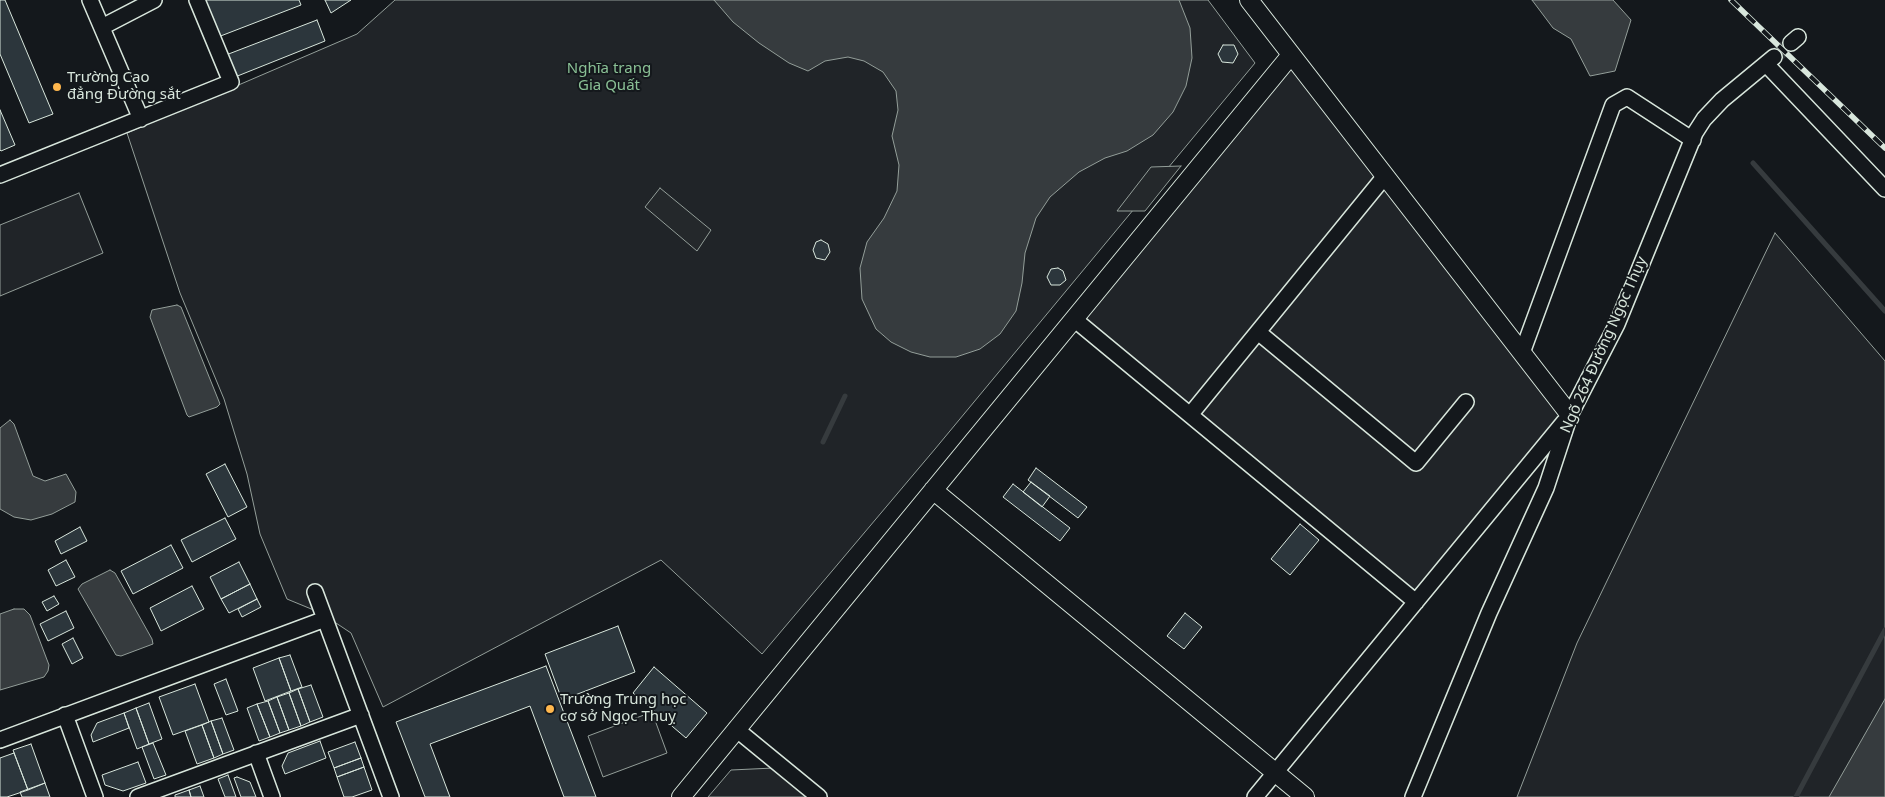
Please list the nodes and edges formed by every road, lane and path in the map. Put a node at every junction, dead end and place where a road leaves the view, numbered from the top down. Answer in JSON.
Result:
{"nodes":[{"id":1,"x":90,"y":0,"type":"edge"},
{"id":2,"x":154,"y":0,"type":"edge"},
{"id":3,"x":197,"y":0,"type":"edge"},
{"id":4,"x":1249,"y":0,"type":"edge"},
{"id":5,"x":102,"y":27,"type":"junction"},
{"id":6,"x":1291,"y":55,"type":"junction"},
{"id":7,"x":141,"y":119,"type":"junction"},
{"id":8,"x":1693,"y":140,"type":"junction"},
{"id":9,"x":0,"y":175,"type":"edge"},
{"id":10,"x":1385,"y":176,"type":"junction"},
{"id":11,"x":1885,"y":189,"type":"edge"},
{"id":12,"x":1074,"y":319,"type":"junction"},
{"id":13,"x":1258,"y":332,"type":"junction"},
{"id":14,"x":1522,"y":353,"type":"junction"},
{"id":15,"x":1466,"y":402,"type":"dead end"},
{"id":16,"x":1570,"y":414,"type":"junction"},
{"id":17,"x":1190,"y":415,"type":"junction"},
{"id":18,"x":933,"y":490,"type":"junction"},
{"id":19,"x":315,"y":592,"type":"dead end"},
{"id":20,"x":1416,"y":602,"type":"junction"},
{"id":21,"x":325,"y":619,"type":"junction"},
{"id":22,"x":65,"y":715,"type":"junction"},
{"id":23,"x":361,"y":715,"type":"junction"},
{"id":24,"x":736,"y":729,"type":"junction"},
{"id":25,"x":0,"y":740,"type":"edge"},
{"id":26,"x":256,"y":753,"type":"junction"},
{"id":27,"x":1275,"y":773,"type":"junction"},
{"id":28,"x":95,"y":797,"type":"edge"},
{"id":29,"x":138,"y":797,"type":"edge"},
{"id":30,"x":272,"y":797,"type":"edge"},
{"id":31,"x":391,"y":797,"type":"edge"},
{"id":32,"x":680,"y":797,"type":"edge"},
{"id":33,"x":818,"y":797,"type":"edge"},
{"id":34,"x":1255,"y":797,"type":"edge"},
{"id":35,"x":1305,"y":797,"type":"edge"},
{"id":36,"x":1413,"y":797,"type":"edge"}],
"edges":[{"from":1,"to":5,"type":"street"},
{"from":2,"to":5,"type":"street"},
{"from":3,"to":7,"type":"street"},
{"from":4,"to":6,"type":"street"},
{"from":5,"to":7,"type":"street"},
{"from":6,"to":10,"type":"street"},
{"from":6,"to":12,"type":"street"},
{"from":7,"to":9,"type":"street"},
{"from":8,"to":11,"type":"street","name":"Ngõ 264 Đường Ngọc Thụy"},
{"from":8,"to":14,"type":"street"},
{"from":8,"to":16,"type":"street","name":"Ngõ 264 Đường Ngọc Thụy"},
{"from":10,"to":13,"type":"street"},
{"from":10,"to":14,"type":"street"},
{"from":12,"to":17,"type":"street"},
{"from":12,"to":18,"type":"street"},
{"from":13,"to":15,"type":"street"},
{"from":13,"to":17,"type":"street"},
{"from":14,"to":16,"type":"street"},
{"from":16,"to":20,"type":"street"},
{"from":16,"to":36,"type":"street","name":"Ngõ 264 Đường Ngọc Thụy"},
{"from":17,"to":20,"type":"street"},
{"from":18,"to":24,"type":"street"},
{"from":18,"to":27,"type":"street"},
{"from":19,"to":21,"type":"street"},
{"from":20,"to":27,"type":"street"},
{"from":21,"to":22,"type":"street"},
{"from":21,"to":23,"type":"street"},
{"from":22,"to":25,"type":"street"},
{"from":22,"to":28,"type":"street"},
{"from":23,"to":26,"type":"street"},
{"from":23,"to":31,"type":"street"},
{"from":24,"to":32,"type":"street"},
{"from":24,"to":33,"type":"street"},
{"from":26,"to":29,"type":"street"},
{"from":26,"to":30,"type":"street"},
{"from":27,"to":34,"type":"street"},
{"from":27,"to":35,"type":"street"}]}
